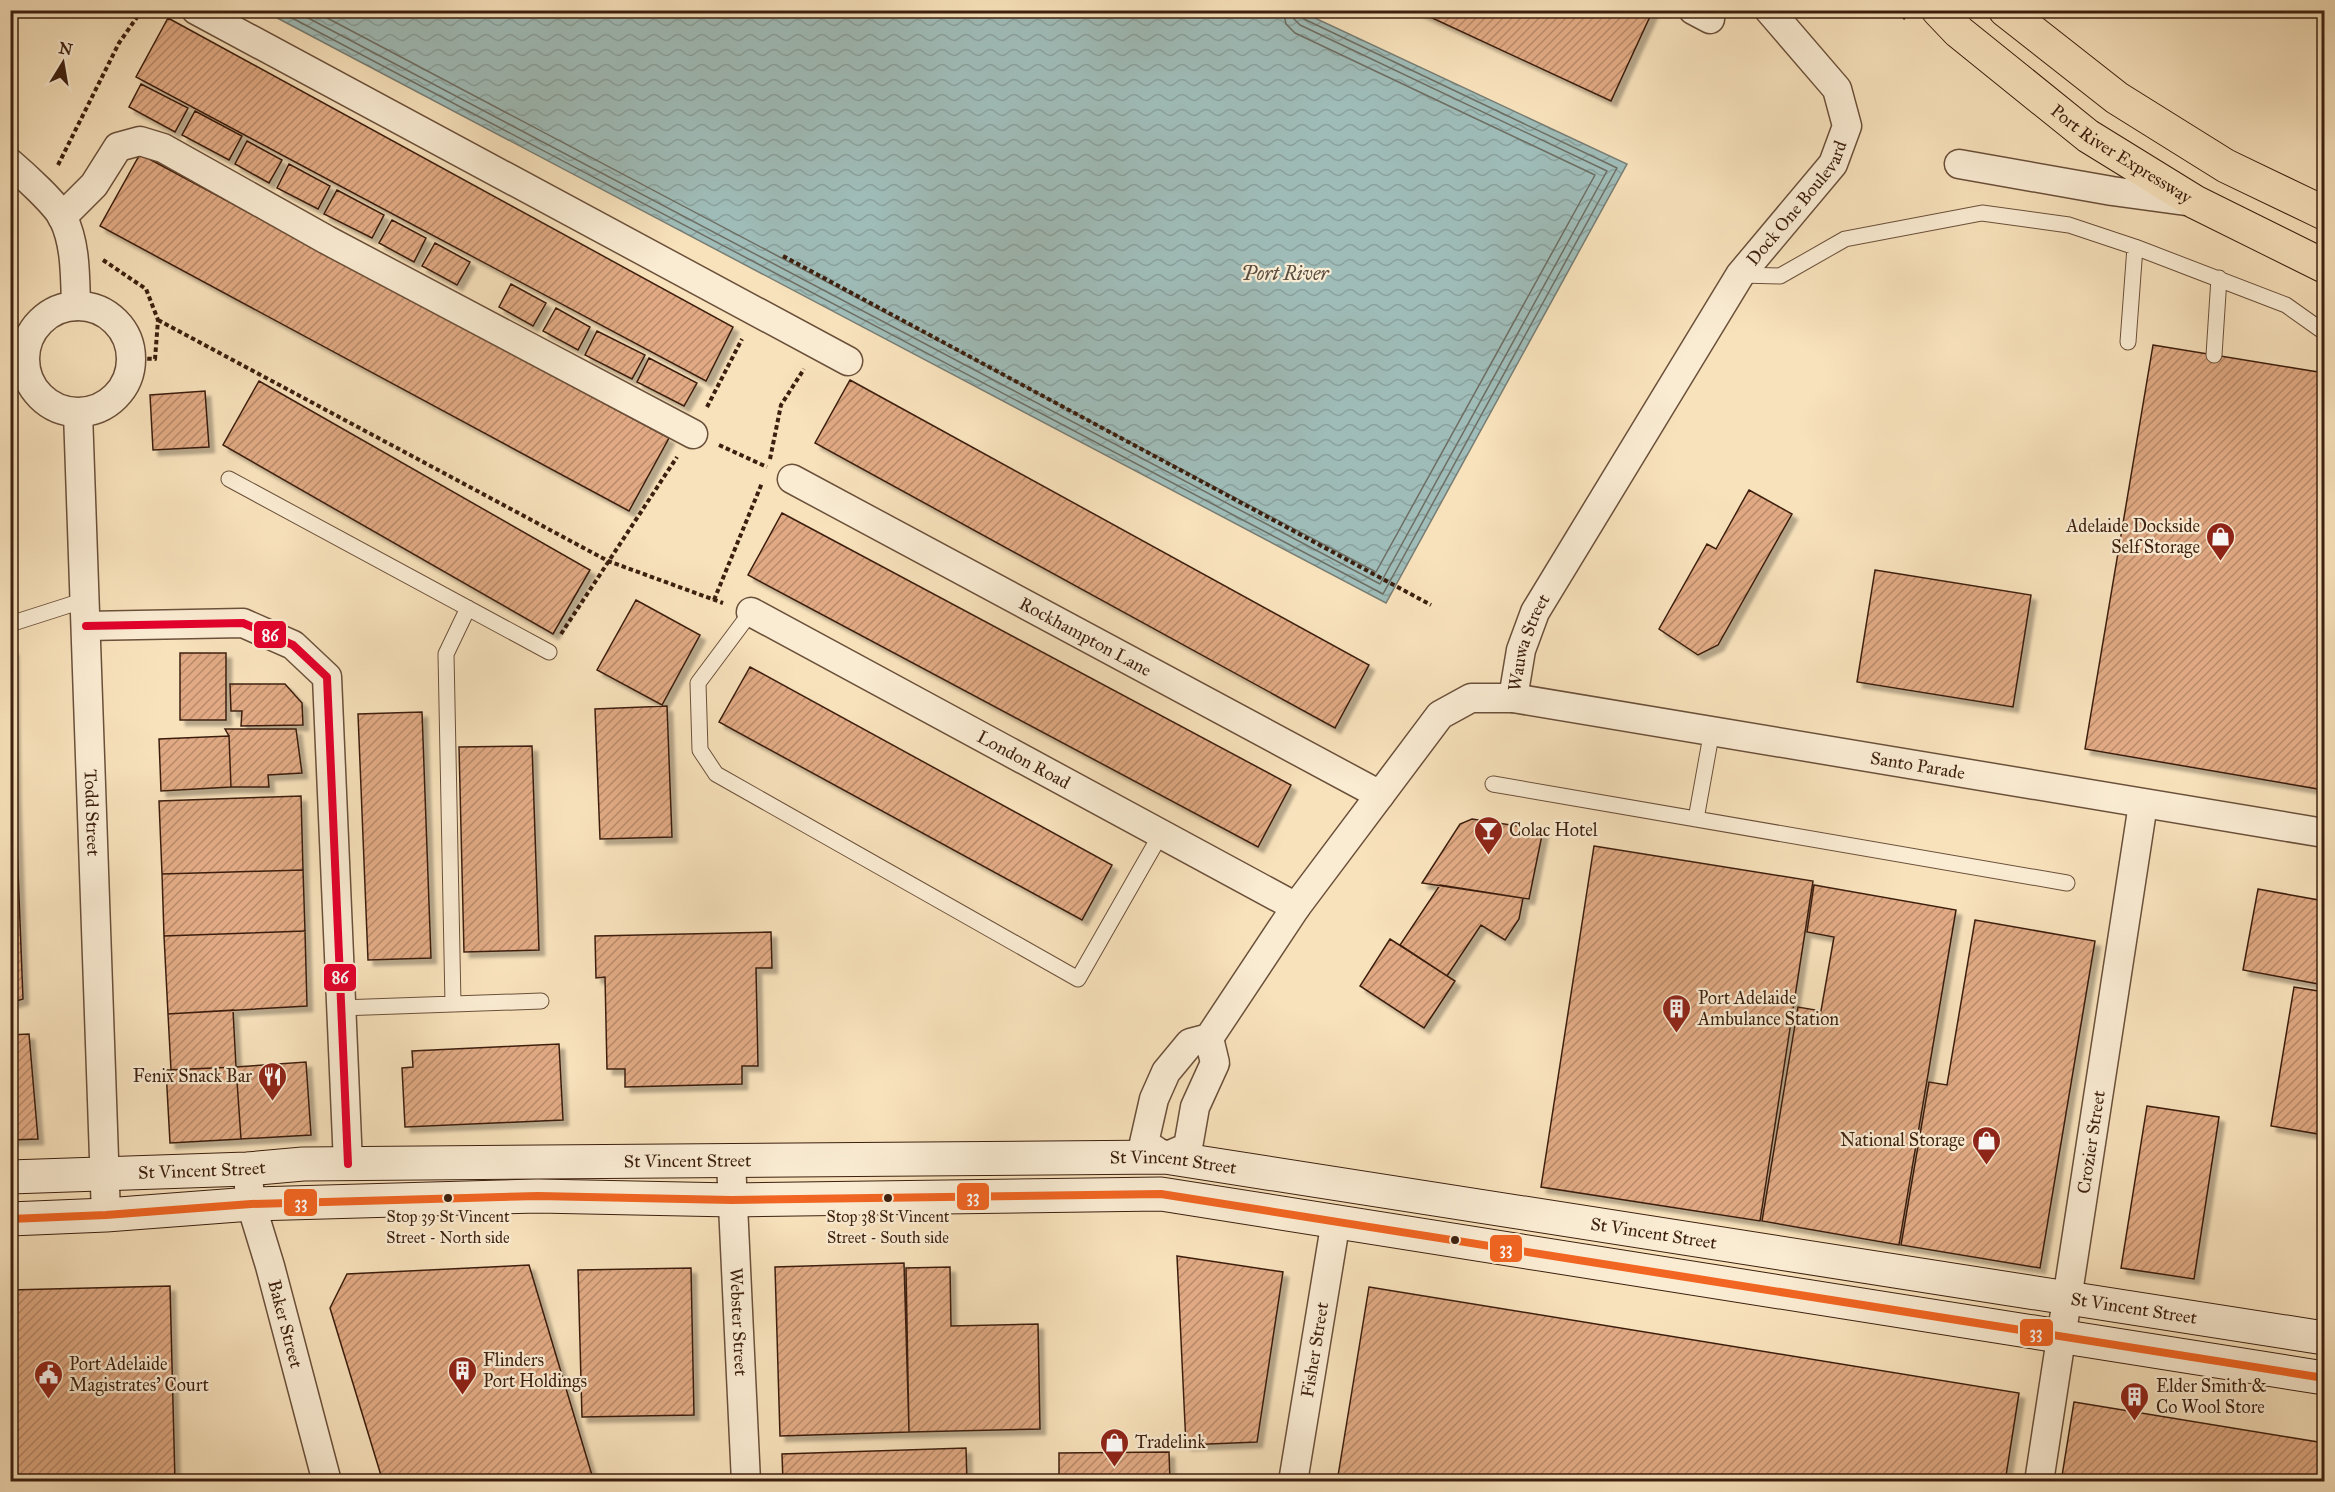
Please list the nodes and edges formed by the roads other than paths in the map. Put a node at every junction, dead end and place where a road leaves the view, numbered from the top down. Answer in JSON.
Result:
{"nodes":[{"id":1,"x":196,"y":10,"type":"edge"},
{"id":2,"x":1769,"y":10,"type":"edge"},
{"id":3,"x":1938,"y":10,"type":"edge"},
{"id":4,"x":2005,"y":10,"type":"edge"},
{"id":5,"x":10,"y":163,"type":"edge"},
{"id":6,"x":1959,"y":164,"type":"dead end"},
{"id":7,"x":2195,"y":202,"type":"junction"},
{"id":8,"x":2325,"y":213,"type":"edge"},
{"id":9,"x":62,"y":217,"type":"junction"},
{"id":10,"x":2135,"y":247,"type":"junction"},
{"id":11,"x":2325,"y":266,"type":"edge"},
{"id":12,"x":1740,"y":275,"type":"junction"},
{"id":13,"x":2219,"y":278,"type":"junction"},
{"id":14,"x":76,"y":306,"type":"junction"},
{"id":15,"x":2325,"y":332,"type":"edge"},
{"id":16,"x":2128,"y":342,"type":"dead end"},
{"id":17,"x":2214,"y":355,"type":"dead end"},
{"id":18,"x":17,"y":359,"type":"edge"},
{"id":19,"x":848,"y":361,"type":"dead end"},
{"id":20,"x":78,"y":413,"type":"junction"},
{"id":21,"x":693,"y":434,"type":"road end"},
{"id":22,"x":229,"y":479,"type":"dead end"},
{"id":23,"x":792,"y":479,"type":"road end"},
{"id":24,"x":468,"y":608,"type":"junction"},
{"id":25,"x":751,"y":612,"type":"joint"},
{"id":26,"x":86,"y":613,"type":"junction"},
{"id":27,"x":10,"y":624,"type":"edge"},
{"id":28,"x":549,"y":652,"type":"road end"},
{"id":29,"x":1513,"y":698,"type":"junction"},
{"id":30,"x":1712,"y":730,"type":"junction"},
{"id":31,"x":1492,"y":784,"type":"dead end"},
{"id":32,"x":1380,"y":795,"type":"junction"},
{"id":33,"x":2143,"y":804,"type":"junction"},
{"id":34,"x":1696,"y":819,"type":"junction"},
{"id":35,"x":1162,"y":832,"type":"junction"},
{"id":36,"x":2325,"y":833,"type":"edge"},
{"id":37,"x":2067,"y":883,"type":"dead end"},
{"id":38,"x":1296,"y":907,"type":"junction"},
{"id":39,"x":540,"y":1001,"type":"dead end"},
{"id":40,"x":453,"y":1004,"type":"junction"},
{"id":41,"x":340,"y":1008,"type":"junction"},
{"id":42,"x":1209,"y":1038,"type":"junction"},
{"id":43,"x":1165,"y":1157,"type":"junction"},
{"id":44,"x":731,"y":1162,"type":"junction"},
{"id":45,"x":348,"y":1164,"type":"junction"},
{"id":46,"x":247,"y":1168,"type":"junction"},
{"id":47,"x":106,"y":1174,"type":"junction"},
{"id":48,"x":10,"y":1177,"type":"edge"},
{"id":49,"x":1161,"y":1194,"type":"junction"},
{"id":50,"x":732,"y":1200,"type":"junction"},
{"id":51,"x":251,"y":1204,"type":"junction"},
{"id":52,"x":106,"y":1215,"type":"junction"},
{"id":53,"x":10,"y":1219,"type":"edge"},
{"id":54,"x":1336,"y":1220,"type":"junction"},
{"id":55,"x":2067,"y":1297,"type":"junction"},
{"id":56,"x":2061,"y":1336,"type":"junction"},
{"id":57,"x":2325,"y":1338,"type":"edge"},
{"id":58,"x":2325,"y":1378,"type":"edge"},
{"id":59,"x":327,"y":1482,"type":"edge"},
{"id":60,"x":746,"y":1482,"type":"edge"},
{"id":61,"x":1293,"y":1482,"type":"edge"},
{"id":62,"x":2039,"y":1482,"type":"edge"}],
"edges":[{"from":1,"to":19,"type":"street"},
{"from":2,"to":12,"type":"street","name":"Dock One Boulevard"},
{"from":3,"to":7,"type":"highway","name":"Port River Expressway"},
{"from":4,"to":8,"type":"highway"},
{"from":5,"to":9,"type":"street"},
{"from":6,"to":7,"type":"street"},
{"from":7,"to":11,"type":"highway","name":"Port River Expressway"},
{"from":9,"to":14,"type":"street"},
{"from":9,"to":21,"type":"street"},
{"from":10,"to":12,"type":"lane"},
{"from":10,"to":13,"type":"lane"},
{"from":10,"to":16,"type":"lane"},
{"from":12,"to":29,"type":"street","name":"Wauwa Street"},
{"from":13,"to":15,"type":"lane"},
{"from":13,"to":17,"type":"lane"},
{"from":14,"to":18,"type":"street"},
{"from":14,"to":20,"type":"street"},
{"from":18,"to":20,"type":"street"},
{"from":20,"to":26,"type":"street","name":"Todd Street"},
{"from":22,"to":24,"type":"lane"},
{"from":23,"to":32,"type":"street","name":"Rockhampton Lane"},
{"from":24,"to":28,"type":"lane"},
{"from":24,"to":40,"type":"lane"},
{"from":25,"to":35,"type":"street","name":"London Road"},
{"from":25,"to":35,"type":"lane"},
{"from":26,"to":27,"type":"lane"},
{"from":26,"to":41,"type":"street"},
{"from":26,"to":47,"type":"street","name":"Todd Street"},
{"from":29,"to":30,"type":"street","name":"Santo Parade"},
{"from":29,"to":32,"type":"street","name":"Wauwa Street"},
{"from":30,"to":33,"type":"street","name":"Santo Parade"},
{"from":30,"to":34,"type":"lane"},
{"from":31,"to":34,"type":"lane"},
{"from":32,"to":38,"type":"street","name":"Wauwa Street"},
{"from":33,"to":36,"type":"street","name":"Santo Parade"},
{"from":33,"to":55,"type":"street","name":"Crozier Street"},
{"from":34,"to":37,"type":"lane"},
{"from":35,"to":38,"type":"street","name":"London Road"},
{"from":38,"to":42,"type":"street","name":"Wauwa Street"},
{"from":39,"to":40,"type":"lane"},
{"from":40,"to":41,"type":"lane"},
{"from":41,"to":45,"type":"street"},
{"from":42,"to":43,"type":"street"},
{"from":42,"to":43,"type":"street"},
{"from":43,"to":44,"type":"main road","name":"St Vincent Street"},
{"from":43,"to":49,"type":"street"},
{"from":43,"to":55,"type":"main road","name":"St Vincent Street"},
{"from":44,"to":45,"type":"main road","name":"St Vincent Street"},
{"from":44,"to":50,"type":"street","name":"Webster Street"},
{"from":45,"to":46,"type":"main road","name":"St Vincent Street"},
{"from":46,"to":47,"type":"main road","name":"St Vincent Street"},
{"from":46,"to":51,"type":"street","name":"Baker Street"},
{"from":47,"to":48,"type":"main road","name":"St Vincent Street"},
{"from":47,"to":52,"type":"street","name":"Todd Street"},
{"from":49,"to":50,"type":"main road","name":"St Vincent Street"},
{"from":49,"to":54,"type":"main road","name":"St Vincent Street"},
{"from":50,"to":51,"type":"main road","name":"St Vincent Street"},
{"from":50,"to":60,"type":"street","name":"Webster Street"},
{"from":51,"to":52,"type":"main road","name":"St Vincent Street"},
{"from":51,"to":59,"type":"street","name":"Baker Street"},
{"from":52,"to":53,"type":"main road","name":"St Vincent Street"},
{"from":54,"to":56,"type":"main road","name":"St Vincent Street"},
{"from":54,"to":61,"type":"street","name":"Fisher Street"},
{"from":55,"to":56,"type":"street","name":"Crozier Street"},
{"from":55,"to":57,"type":"main road","name":"St Vincent Street"},
{"from":56,"to":58,"type":"main road","name":"St Vincent Street"},
{"from":56,"to":62,"type":"street","name":"Crozier Street"}]}
